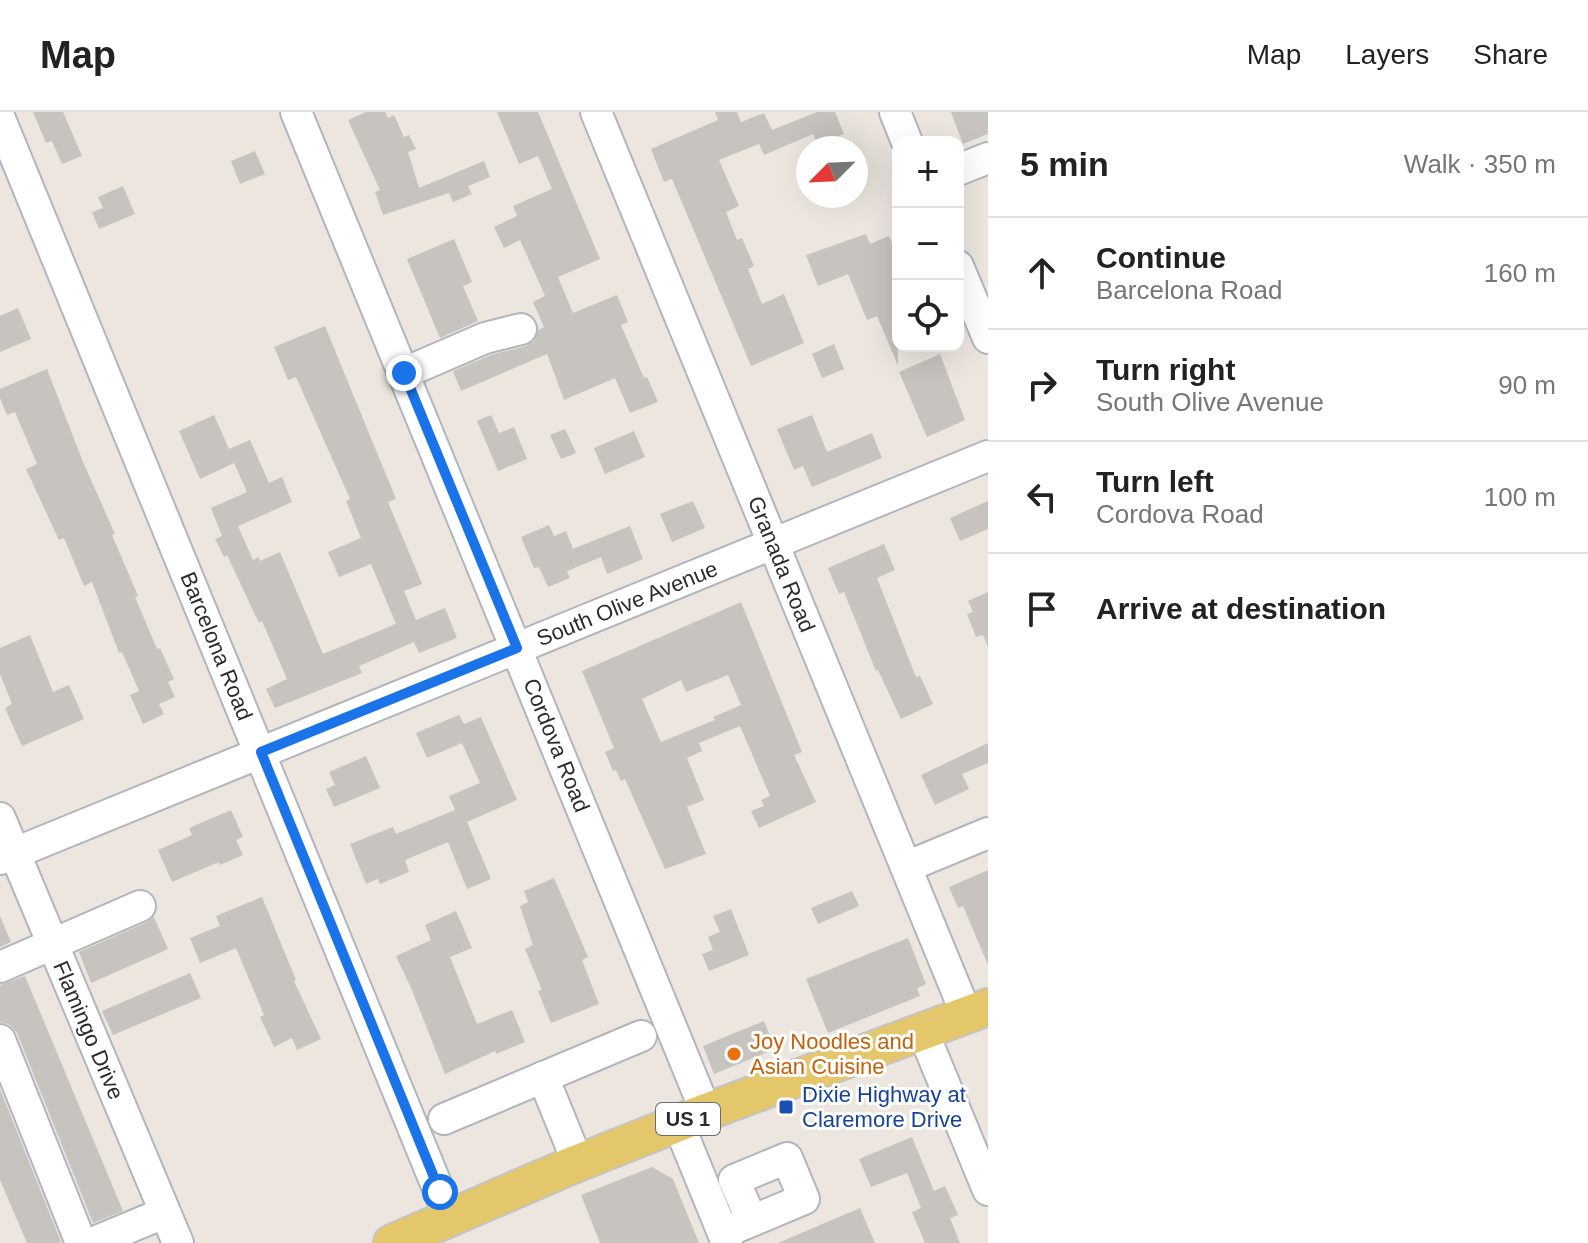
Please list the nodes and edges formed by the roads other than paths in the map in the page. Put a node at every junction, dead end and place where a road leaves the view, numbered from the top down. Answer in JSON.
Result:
{"nodes":[{"id":1,"x":296,"y":112,"type":"edge"},
{"id":2,"x":596,"y":112,"type":"edge"},
{"id":3,"x":895,"y":112,"type":"edge"},
{"id":4,"x":0,"y":119,"type":"edge"},
{"id":5,"x":905,"y":136,"type":"edge"},
{"id":6,"x":988,"y":158,"type":"edge"},
{"id":7,"x":964,"y":168,"type":"edge"},
{"id":8,"x":964,"y":280,"type":"edge"},
{"id":9,"x":521,"y":329,"type":"dead end"},
{"id":10,"x":988,"y":338,"type":"edge"},
{"id":11,"x":404,"y":373,"type":"junction"},
{"id":12,"x":988,"y":456,"type":"edge"},
{"id":13,"x":774,"y":544,"type":"junction"},
{"id":14,"x":517,"y":648,"type":"junction"},
{"id":15,"x":261,"y":752,"type":"junction"},
{"id":16,"x":0,"y":818,"type":"edge"},
{"id":17,"x":988,"y":833,"type":"edge"},
{"id":18,"x":7,"y":856,"type":"edge"},
{"id":19,"x":906,"y":867,"type":"junction"},
{"id":20,"x":140,"y":906,"type":"dead end"},
{"id":21,"x":53,"y":944,"type":"junction"},
{"id":22,"x":0,"y":967,"type":"edge"},
{"id":23,"x":978,"y":1011,"type":"edge"},
{"id":24,"x":923,"y":1032,"type":"junction"},
{"id":25,"x":641,"y":1036,"type":"dead end"},
{"id":26,"x":0,"y":1040,"type":"edge"},
{"id":27,"x":543,"y":1077,"type":"junction"},
{"id":28,"x":692,"y":1118,"type":"junction"},
{"id":29,"x":444,"y":1119,"type":"dead end"},
{"id":30,"x":977,"y":1131,"type":"edge"},
{"id":31,"x":578,"y":1163,"type":"junction"},
{"id":32,"x":988,"y":1190,"type":"edge"},
{"id":33,"x":164,"y":1213,"type":"junction"},
{"id":34,"x":752,"y":1221,"type":"junction"},
{"id":35,"x":422,"y":1234,"type":"edge"},
{"id":36,"x":725,"y":1238,"type":"edge"},
{"id":37,"x":81,"y":1243,"type":"edge"},
{"id":38,"x":92,"y":1243,"type":"edge"},
{"id":39,"x":178,"y":1243,"type":"edge"}],
"edges":[{"from":1,"to":11,"type":"street","name":"Cordova Road"},
{"from":2,"to":13,"type":"street","name":"Granada Road"},
{"from":3,"to":5,"type":"street"},
{"from":4,"to":15,"type":"street","name":"Barcelona Road"},
{"from":6,"to":7,"type":"street"},
{"from":8,"to":10,"type":"street"},
{"from":9,"to":11,"type":"street"},
{"from":11,"to":14,"type":"street","name":"Cordova Road"},
{"from":12,"to":13,"type":"street","name":"South Olive Avenue"},
{"from":13,"to":14,"type":"street","name":"South Olive Avenue"},
{"from":13,"to":19,"type":"street","name":"Granada Road"},
{"from":14,"to":15,"type":"street","name":"South Olive Avenue"},
{"from":14,"to":28,"type":"street","name":"Cordova Road"},
{"from":15,"to":18,"type":"street","name":"South Olive Avenue"},
{"from":15,"to":35,"type":"street","name":"Barcelona Road"},
{"from":16,"to":18,"type":"street","name":"Flamingo Drive"},
{"from":17,"to":19,"type":"street"},
{"from":18,"to":21,"type":"street","name":"Flamingo Drive"},
{"from":19,"to":23,"type":"street","name":"Granada Road"},
{"from":20,"to":21,"type":"street"},
{"from":21,"to":22,"type":"street"},
{"from":21,"to":33,"type":"street","name":"Flamingo Drive"},
{"from":23,"to":24,"type":"main road","number":"US 1"},
{"from":24,"to":28,"type":"main road","number":"US 1"},
{"from":24,"to":30,"type":"street"},
{"from":25,"to":27,"type":"street"},
{"from":26,"to":37,"type":"street"},
{"from":27,"to":29,"type":"street"},
{"from":27,"to":31,"type":"street"},
{"from":28,"to":31,"type":"main road","number":"US 1"},
{"from":28,"to":36,"type":"street","name":"Cordova Road"},
{"from":30,"to":32,"type":"street"},
{"from":31,"to":35,"type":"main road","number":"US 1"},
{"from":33,"to":38,"type":"street"},
{"from":33,"to":39,"type":"street","name":"Flamingo Drive"},
{"from":34,"to":34,"type":"street"},
{"from":34,"to":36,"type":"street"}]}
